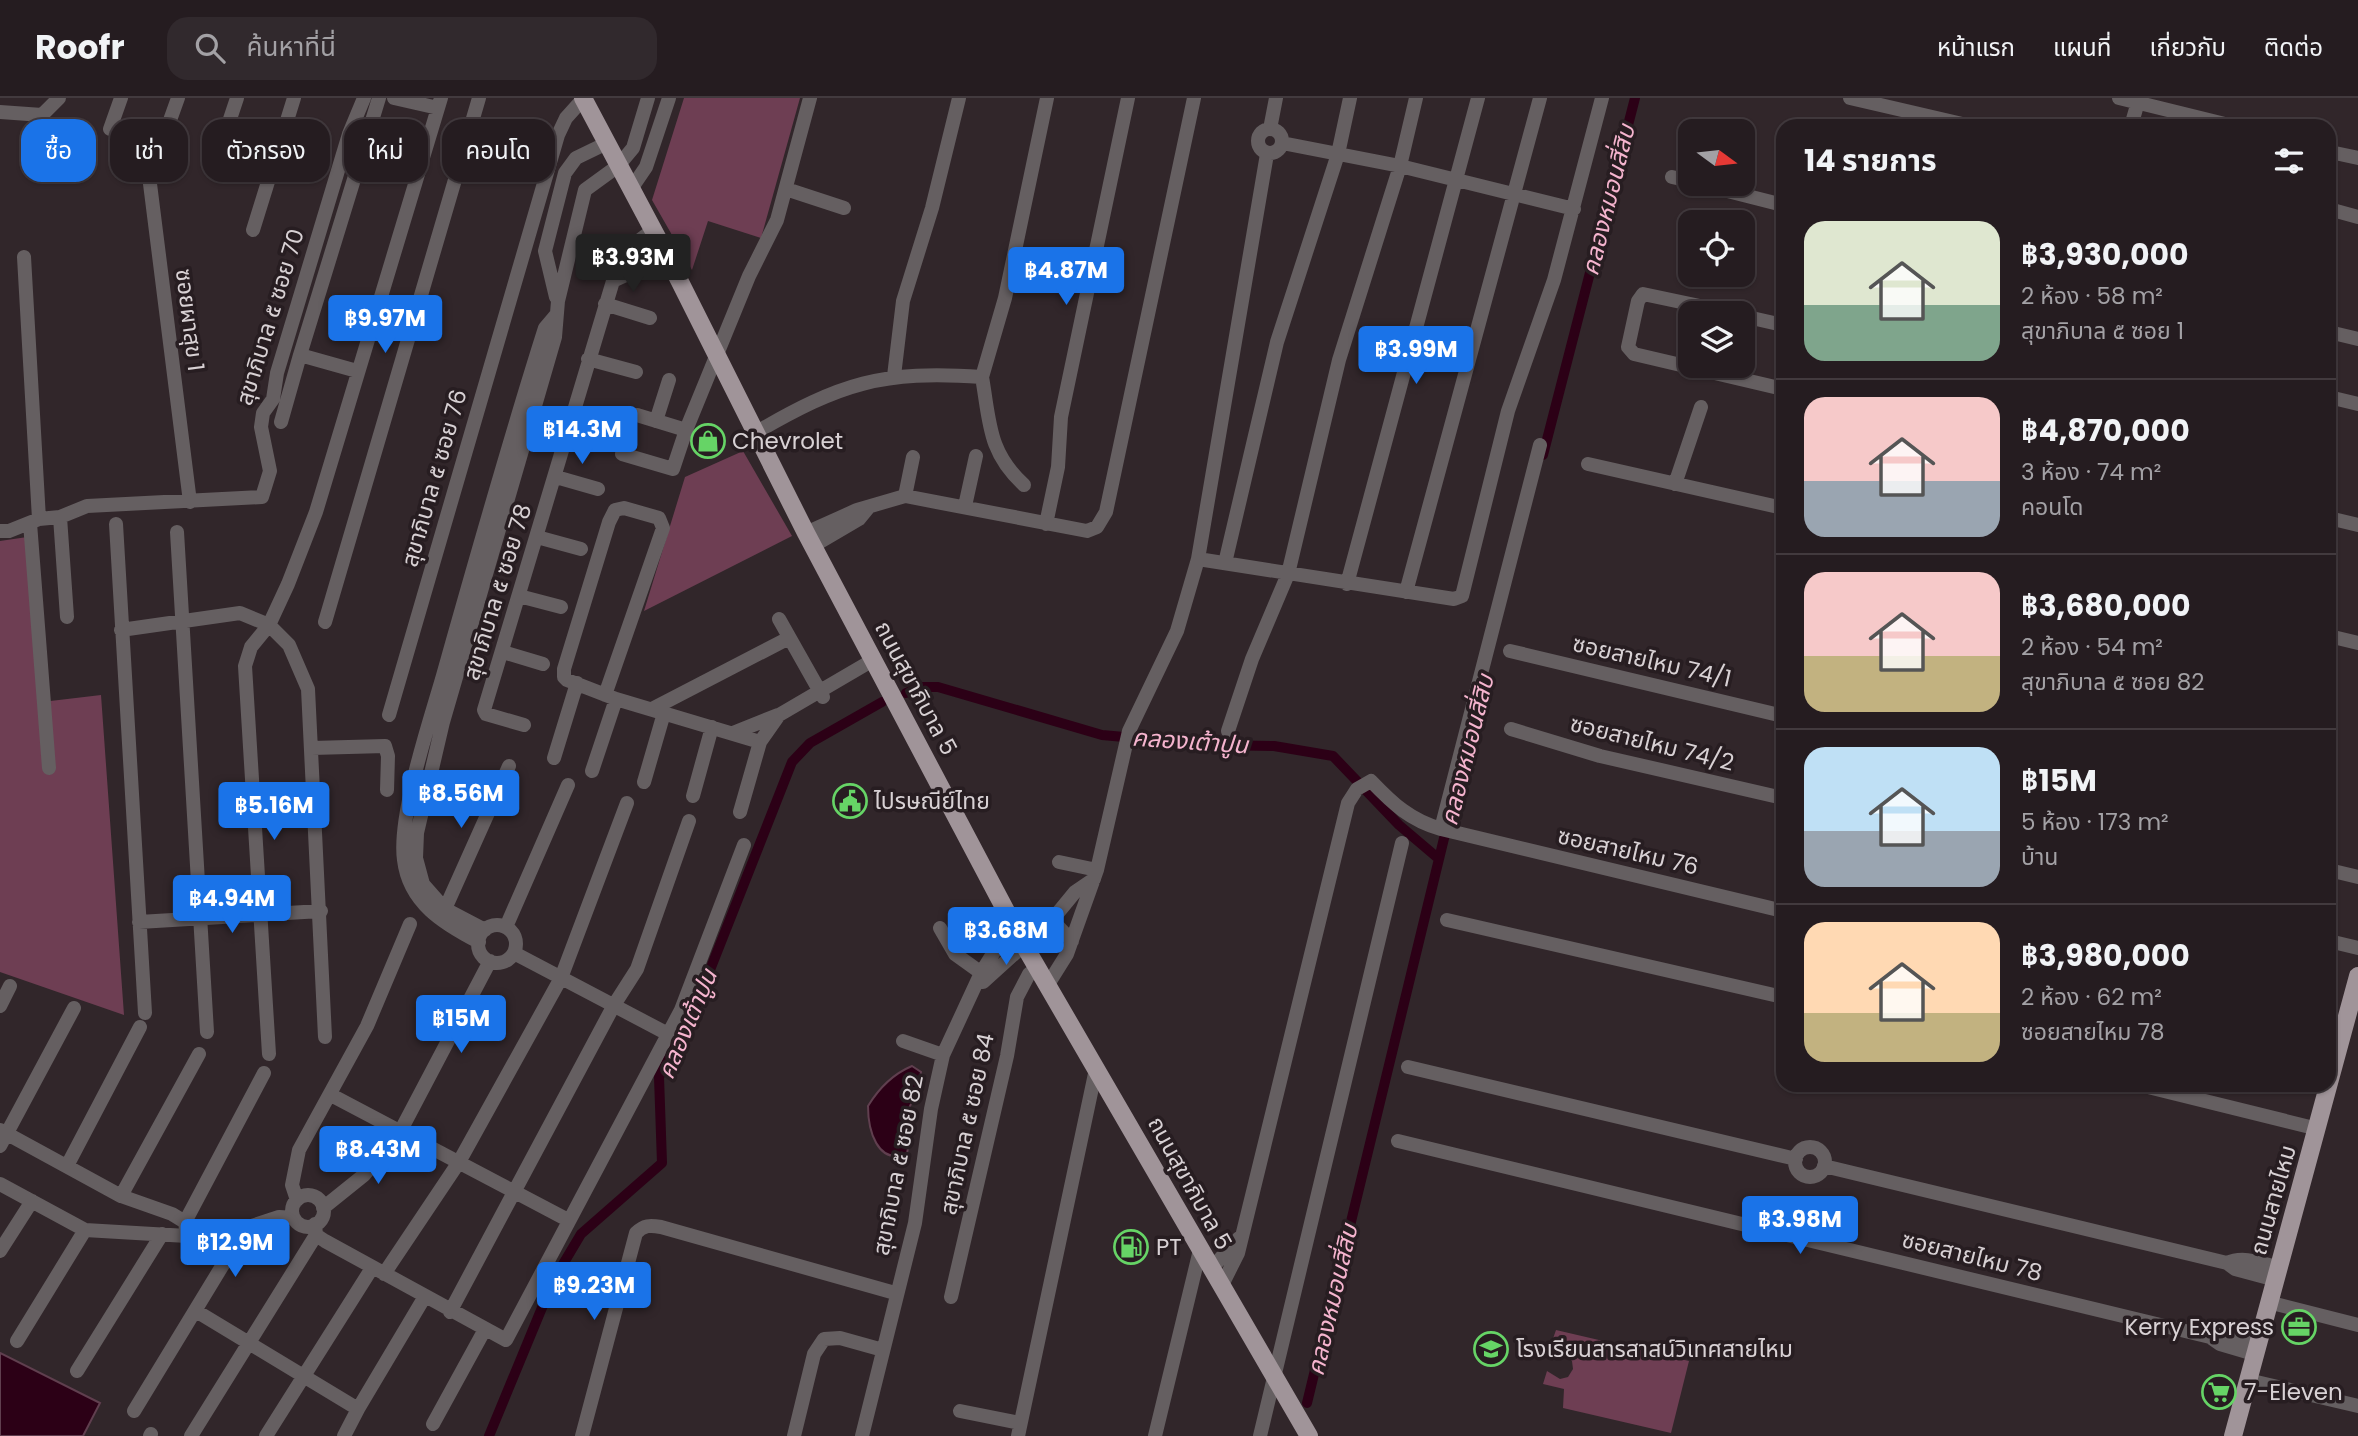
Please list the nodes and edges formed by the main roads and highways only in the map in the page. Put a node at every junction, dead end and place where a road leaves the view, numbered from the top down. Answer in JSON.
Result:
{"nodes":[{"id":1,"x":583,"y":98,"type":"edge"},
{"id":2,"x":2358,"y":976,"type":"edge"},
{"id":3,"x":2336,"y":1040,"type":"edge"},
{"id":4,"x":2325,"y":1092,"type":"edge"},
{"id":5,"x":1304,"y":1428,"type":"edge"},
{"id":6,"x":2233,"y":1436,"type":"edge"}],
"edges":[{"from":1,"to":5,"type":"main road","name":"ถนนสุขาภิบาล 5"},
{"from":2,"to":3,"type":"main road","name":"ถนนสายไหม"},
{"from":4,"to":6,"type":"main road","name":"ถนนสายไหม"}]}
